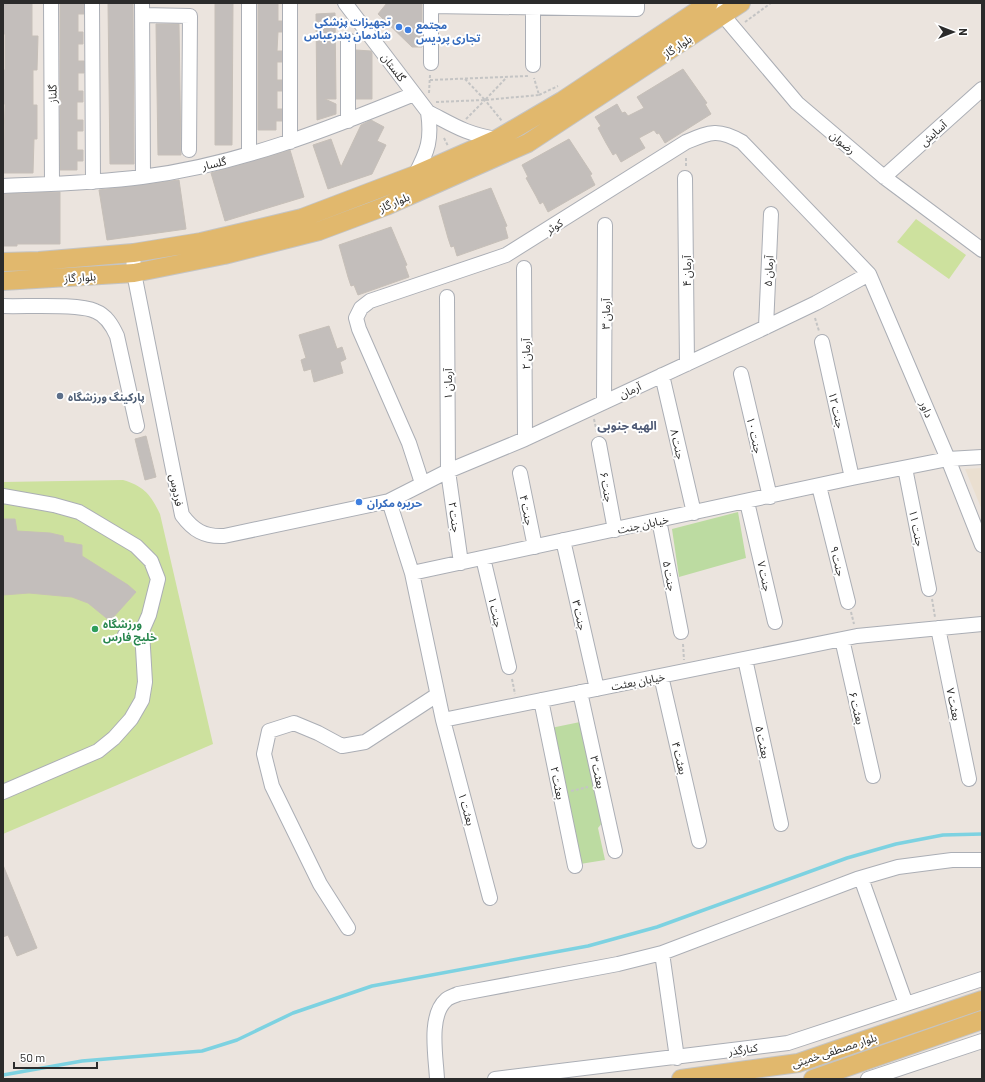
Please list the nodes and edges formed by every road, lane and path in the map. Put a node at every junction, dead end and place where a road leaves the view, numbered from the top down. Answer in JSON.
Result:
{"nodes":[{"id":1,"x":51,"y":3,"type":"edge"},
{"id":2,"x":92,"y":3,"type":"edge"},
{"id":3,"x":249,"y":3,"type":"edge"},
{"id":4,"x":290,"y":3,"type":"edge"},
{"id":5,"x":345,"y":3,"type":"edge"},
{"id":6,"x":709,"y":3,"type":"edge"},
{"id":7,"x":741,"y":3,"type":"edge"},
{"id":8,"x":771,"y":3,"type":"edge"},
{"id":9,"x":431,"y":5,"type":"edge"},
{"id":10,"x":533,"y":5,"type":"edge"},
{"id":11,"x":637,"y":6,"type":"edge"},
{"id":12,"x":143,"y":9,"type":"edge"},
{"id":13,"x":717,"y":10,"type":"edge"},
{"id":14,"x":734,"y":30,"type":"junction"},
{"id":15,"x":348,"y":40,"type":"dead end"},
{"id":16,"x":431,"y":63,"type":"joint"},
{"id":17,"x":533,"y":65,"type":"dead end"},
{"id":18,"x":507,"y":77,"type":"junction"},
{"id":19,"x":465,"y":78,"type":"junction"},
{"id":20,"x":430,"y":80,"type":"junction"},
{"id":21,"x":982,"y":89,"type":"edge"},
{"id":22,"x":414,"y":94,"type":"junction"},
{"id":23,"x":485,"y":100,"type":"junction"},
{"id":24,"x":428,"y":107,"type":"junction"},
{"id":25,"x":348,"y":121,"type":"junction"},
{"id":26,"x":460,"y":130,"type":"junction"},
{"id":27,"x":503,"y":135,"type":"junction"},
{"id":28,"x":290,"y":142,"type":"junction"},
{"id":29,"x":686,"y":142,"type":"junction"},
{"id":30,"x":428,"y":146,"type":"junction"},
{"id":31,"x":189,"y":150,"type":"dead end"},
{"id":32,"x":249,"y":154,"type":"junction"},
{"id":33,"x":415,"y":175,"type":"junction"},
{"id":34,"x":143,"y":177,"type":"junction"},
{"id":35,"x":884,"y":177,"type":"junction"},
{"id":36,"x":685,"y":178,"type":"joint"},
{"id":37,"x":93,"y":182,"type":"junction"},
{"id":38,"x":52,"y":184,"type":"junction"},
{"id":39,"x":3,"y":186,"type":"edge"},
{"id":40,"x":771,"y":214,"type":"dead end"},
{"id":41,"x":605,"y":226,"type":"dead end"},
{"id":42,"x":982,"y":250,"type":"edge"},
{"id":43,"x":133,"y":253,"type":"junction"},
{"id":44,"x":3,"y":262,"type":"edge"},
{"id":45,"x":524,"y":268,"type":"dead end"},
{"id":46,"x":134,"y":273,"type":"junction"},
{"id":47,"x":869,"y":274,"type":"junction"},
{"id":48,"x":3,"y":281,"type":"edge"},
{"id":49,"x":447,"y":298,"type":"dead end"},
{"id":50,"x":812,"y":305,"type":"junction"},
{"id":51,"x":3,"y":306,"type":"edge"},
{"id":52,"x":766,"y":327,"type":"junction"},
{"id":53,"x":822,"y":342,"type":"joint"},
{"id":54,"x":687,"y":364,"type":"junction"},
{"id":55,"x":741,"y":374,"type":"dead end"},
{"id":56,"x":662,"y":375,"type":"junction"},
{"id":57,"x":604,"y":402,"type":"junction"},
{"id":58,"x":591,"y":408,"type":"junction"},
{"id":59,"x":137,"y":426,"type":"dead end"},
{"id":60,"x":525,"y":440,"type":"junction"},
{"id":61,"x":599,"y":444,"type":"joint"},
{"id":62,"x":982,"y":457,"type":"edge"},
{"id":63,"x":948,"y":459,"type":"junction"},
{"id":64,"x":905,"y":468,"type":"junction"},
{"id":65,"x":448,"y":471,"type":"junction"},
{"id":66,"x":520,"y":473,"type":"dead end"},
{"id":67,"x":852,"y":478,"type":"junction"},
{"id":68,"x":422,"y":483,"type":"junction"},
{"id":69,"x":819,"y":486,"type":"junction"},
{"id":70,"x":3,"y":496,"type":"edge"},
{"id":71,"x":770,"y":497,"type":"junction"},
{"id":72,"x":389,"y":501,"type":"junction"},
{"id":73,"x":747,"y":502,"type":"junction"},
{"id":74,"x":694,"y":513,"type":"junction"},
{"id":75,"x":659,"y":520,"type":"junction"},
{"id":76,"x":616,"y":530,"type":"junction"},
{"id":77,"x":563,"y":540,"type":"junction"},
{"id":78,"x":982,"y":545,"type":"edge"},
{"id":79,"x":535,"y":547,"type":"junction"},
{"id":80,"x":483,"y":558,"type":"junction"},
{"id":81,"x":461,"y":562,"type":"junction"},
{"id":82,"x":412,"y":573,"type":"junction"},
{"id":83,"x":929,"y":588,"type":"joint"},
{"id":84,"x":848,"y":602,"type":"joint"},
{"id":85,"x":775,"y":622,"type":"dead end"},
{"id":86,"x":982,"y":624,"type":"edge"},
{"id":87,"x":938,"y":628,"type":"junction"},
{"id":88,"x":142,"y":631,"type":"junction"},
{"id":89,"x":682,"y":632,"type":"joint"},
{"id":90,"x":125,"y":636,"type":"dead end"},
{"id":91,"x":856,"y":636,"type":"junction"},
{"id":92,"x":842,"y":639,"type":"junction"},
{"id":93,"x":745,"y":659,"type":"junction"},
{"id":94,"x":509,"y":667,"type":"joint"},
{"id":95,"x":685,"y":671,"type":"junction"},
{"id":96,"x":661,"y":676,"type":"junction"},
{"id":97,"x":597,"y":689,"type":"junction"},
{"id":98,"x":580,"y":692,"type":"junction"},
{"id":99,"x":437,"y":695,"type":"junction"},
{"id":100,"x":541,"y":700,"type":"junction"},
{"id":101,"x":517,"y":705,"type":"junction"},
{"id":102,"x":443,"y":720,"type":"junction"},
{"id":103,"x":873,"y":776,"type":"dead end"},
{"id":104,"x":970,"y":779,"type":"dead end"},
{"id":105,"x":600,"y":785,"type":"junction"},
{"id":106,"x":3,"y":792,"type":"edge"},
{"id":107,"x":560,"y":793,"type":"junction"},
{"id":108,"x":781,"y":824,"type":"dead end"},
{"id":109,"x":699,"y":841,"type":"dead end"},
{"id":110,"x":616,"y":851,"type":"dead end"},
{"id":111,"x":982,"y":860,"type":"edge"},
{"id":112,"x":575,"y":866,"type":"dead end"},
{"id":113,"x":861,"y":878,"type":"junction"},
{"id":114,"x":490,"y":898,"type":"dead end"},
{"id":115,"x":348,"y":928,"type":"dead end"},
{"id":116,"x":662,"y":953,"type":"junction"},
{"id":117,"x":982,"y":979,"type":"edge"},
{"id":118,"x":982,"y":1000,"type":"edge"},
{"id":119,"x":906,"y":1004,"type":"junction"},
{"id":120,"x":982,"y":1020,"type":"edge"},
{"id":121,"x":982,"y":1041,"type":"edge"},
{"id":122,"x":677,"y":1058,"type":"junction"},
{"id":123,"x":437,"y":1079,"type":"edge"},
{"id":124,"x":495,"y":1079,"type":"edge"},
{"id":125,"x":681,"y":1079,"type":"edge"},
{"id":126,"x":813,"y":1079,"type":"edge"},
{"id":127,"x":868,"y":1079,"type":"edge"}],
"edges":[{"from":1,"to":38,"type":"street","name":"گلناز"},
{"from":2,"to":37,"type":"street"},
{"from":3,"to":32,"type":"street"},
{"from":4,"to":28,"type":"street"},
{"from":5,"to":22,"type":"street","name":"گلستان"},
{"from":6,"to":27,"type":"main road","name":"بلوار گاز"},
{"from":7,"to":13,"type":"main road","name":"بلوار گاز"},
{"from":8,"to":14,"type":"path"},
{"from":9,"to":10,"type":"street"},
{"from":9,"to":16,"type":"street"},
{"from":10,"to":11,"type":"street"},
{"from":10,"to":17,"type":"street"},
{"from":12,"to":31,"type":"street"},
{"from":12,"to":34,"type":"street"},
{"from":13,"to":14,"type":"street","name":"رضوان"},
{"from":13,"to":46,"type":"main road","name":"بلوار گاز"},
{"from":14,"to":35,"type":"street","name":"رضوان"},
{"from":15,"to":25,"type":"street"},
{"from":16,"to":20,"type":"path"},
{"from":18,"to":19,"type":"path"},
{"from":18,"to":23,"type":"path"},
{"from":18,"to":23,"type":"path"},
{"from":19,"to":20,"type":"path"},
{"from":19,"to":23,"type":"path"},
{"from":20,"to":24,"type":"path"},
{"from":21,"to":35,"type":"street","name":"آسایش"},
{"from":22,"to":24,"type":"street","name":"گلستان"},
{"from":22,"to":25,"type":"street","name":"گلسار"},
{"from":23,"to":24,"type":"path"},
{"from":23,"to":26,"type":"path"},
{"from":23,"to":27,"type":"path"},
{"from":24,"to":26,"type":"street","name":"گلستان"},
{"from":24,"to":30,"type":"street"},
{"from":25,"to":28,"type":"street","name":"گلسار"},
{"from":26,"to":27,"type":"street","name":"گلستان"},
{"from":26,"to":30,"type":"path"},
{"from":27,"to":33,"type":"main road","name":"بلوار گاز"},
{"from":28,"to":32,"type":"street","name":"گلسار"},
{"from":29,"to":36,"type":"path"},
{"from":29,"to":47,"type":"street","name":"کوثر"},
{"from":29,"to":68,"type":"street","name":"کوثر"},
{"from":30,"to":33,"type":"street"},
{"from":32,"to":34,"type":"street","name":"گلسار"},
{"from":33,"to":43,"type":"main road","name":"بلوار گاز"},
{"from":34,"to":37,"type":"street","name":"گلسار"},
{"from":35,"to":42,"type":"street","name":"رضوان"},
{"from":36,"to":54,"type":"street","name":"آرمان ۴"},
{"from":37,"to":38,"type":"street","name":"گلسار"},
{"from":38,"to":39,"type":"street","name":"گلسار"},
{"from":40,"to":52,"type":"street","name":"آرمان ۵"},
{"from":41,"to":57,"type":"street","name":"آرمان ۳"},
{"from":43,"to":44,"type":"main road","name":"بلوار گاز"},
{"from":43,"to":46,"type":"street","name":"فردوس"},
{"from":45,"to":60,"type":"street","name":"آرمان ۲"},
{"from":46,"to":48,"type":"main road","name":"بلوار گاز"},
{"from":46,"to":72,"type":"street","name":"فردوس"},
{"from":47,"to":50,"type":"street","name":"آرمان"},
{"from":47,"to":63,"type":"street","name":"داور"},
{"from":49,"to":65,"type":"street","name":"آرمان ۱"},
{"from":50,"to":52,"type":"street","name":"آرمان"},
{"from":50,"to":53,"type":"path"},
{"from":51,"to":59,"type":"street"},
{"from":52,"to":54,"type":"street","name":"آرمان"},
{"from":53,"to":67,"type":"street","name":"جنت ۱۲"},
{"from":54,"to":56,"type":"street","name":"آرمان"},
{"from":55,"to":71,"type":"street","name":"جنت ۱۰"},
{"from":56,"to":57,"type":"street","name":"آرمان"},
{"from":56,"to":74,"type":"street","name":"جنت ۸"},
{"from":57,"to":58,"type":"street","name":"آرمان"},
{"from":58,"to":60,"type":"street","name":"آرمان"},
{"from":58,"to":61,"type":"path"},
{"from":60,"to":65,"type":"street","name":"آرمان"},
{"from":61,"to":76,"type":"street","name":"جنت ۶"},
{"from":62,"to":63,"type":"street","name":"خیابان جنت"},
{"from":63,"to":64,"type":"street","name":"خیابان جنت"},
{"from":63,"to":78,"type":"street","name":"داور"},
{"from":64,"to":67,"type":"street","name":"خیابان جنت"},
{"from":64,"to":83,"type":"street","name":"جنت ۱۱"},
{"from":65,"to":68,"type":"street","name":"آرمان"},
{"from":65,"to":81,"type":"street","name":"جنت ۲"},
{"from":66,"to":79,"type":"street","name":"جنت ۴"},
{"from":67,"to":69,"type":"street","name":"خیابان جنت"},
{"from":68,"to":72,"type":"street","name":"آرمان"},
{"from":69,"to":71,"type":"street","name":"خیابان جنت"},
{"from":69,"to":84,"type":"street","name":"جنت ۹"},
{"from":70,"to":88,"type":"street"},
{"from":71,"to":73,"type":"street","name":"خیابان جنت"},
{"from":72,"to":82,"type":"street"},
{"from":73,"to":74,"type":"street","name":"خیابان جنت"},
{"from":73,"to":85,"type":"street","name":"جنت ۷"},
{"from":74,"to":75,"type":"street","name":"خیابان جنت"},
{"from":75,"to":76,"type":"street","name":"خیابان جنت"},
{"from":75,"to":89,"type":"street","name":"جنت ۵"},
{"from":76,"to":77,"type":"street","name":"خیابان جنت"},
{"from":77,"to":79,"type":"street","name":"خیابان جنت"},
{"from":77,"to":97,"type":"street","name":"جنت ۳"},
{"from":79,"to":80,"type":"street","name":"خیابان جنت"},
{"from":80,"to":81,"type":"street","name":"خیابان جنت"},
{"from":80,"to":94,"type":"street","name":"جنت ۱"},
{"from":81,"to":82,"type":"street","name":"خیابان جنت"},
{"from":82,"to":99,"type":"street"},
{"from":83,"to":87,"type":"path"},
{"from":84,"to":91,"type":"path"},
{"from":86,"to":87,"type":"street","name":"خیابان بعثت"},
{"from":87,"to":91,"type":"street","name":"خیابان بعثت"},
{"from":87,"to":104,"type":"street","name":"بعثت ۷"},
{"from":88,"to":90,"type":"street"},
{"from":88,"to":106,"type":"street"},
{"from":89,"to":95,"type":"path"},
{"from":91,"to":92,"type":"street","name":"خیابان بعثت"},
{"from":92,"to":93,"type":"street","name":"خیابان بعثت"},
{"from":92,"to":103,"type":"street","name":"بعثت ۶"},
{"from":93,"to":95,"type":"street","name":"خیابان بعثت"},
{"from":93,"to":108,"type":"street","name":"بعثت ۵"},
{"from":94,"to":101,"type":"path"},
{"from":95,"to":96,"type":"street","name":"خیابان بعثت"},
{"from":96,"to":97,"type":"street","name":"خیابان بعثت"},
{"from":96,"to":109,"type":"street","name":"بعثت ۴"},
{"from":97,"to":98,"type":"street","name":"خیابان بعثت"},
{"from":98,"to":100,"type":"street","name":"خیابان بعثت"},
{"from":98,"to":105,"type":"street","name":"بعثت ۳"},
{"from":99,"to":102,"type":"street"},
{"from":99,"to":115,"type":"street"},
{"from":100,"to":101,"type":"street","name":"خیابان بعثت"},
{"from":100,"to":107,"type":"street","name":"بعثت ۲"},
{"from":101,"to":102,"type":"street","name":"خیابان بعثت"},
{"from":102,"to":114,"type":"street","name":"بعثت ۱"},
{"from":105,"to":107,"type":"path"},
{"from":105,"to":110,"type":"street","name":"بعثت ۳"},
{"from":107,"to":112,"type":"street","name":"بعثت ۲"},
{"from":111,"to":113,"type":"street"},
{"from":113,"to":116,"type":"street"},
{"from":113,"to":119,"type":"street"},
{"from":116,"to":122,"type":"street"},
{"from":116,"to":123,"type":"street"},
{"from":117,"to":119,"type":"street","name":"کنارگذر"},
{"from":118,"to":125,"type":"main road","name":"بلوار مصطفی خمینی"},
{"from":119,"to":122,"type":"street","name":"کنارگذر"},
{"from":120,"to":126,"type":"main road","name":"بلوار مصطفی خمینی"},
{"from":121,"to":127,"type":"street"},
{"from":122,"to":124,"type":"street","name":"کنارگذر"}]}
